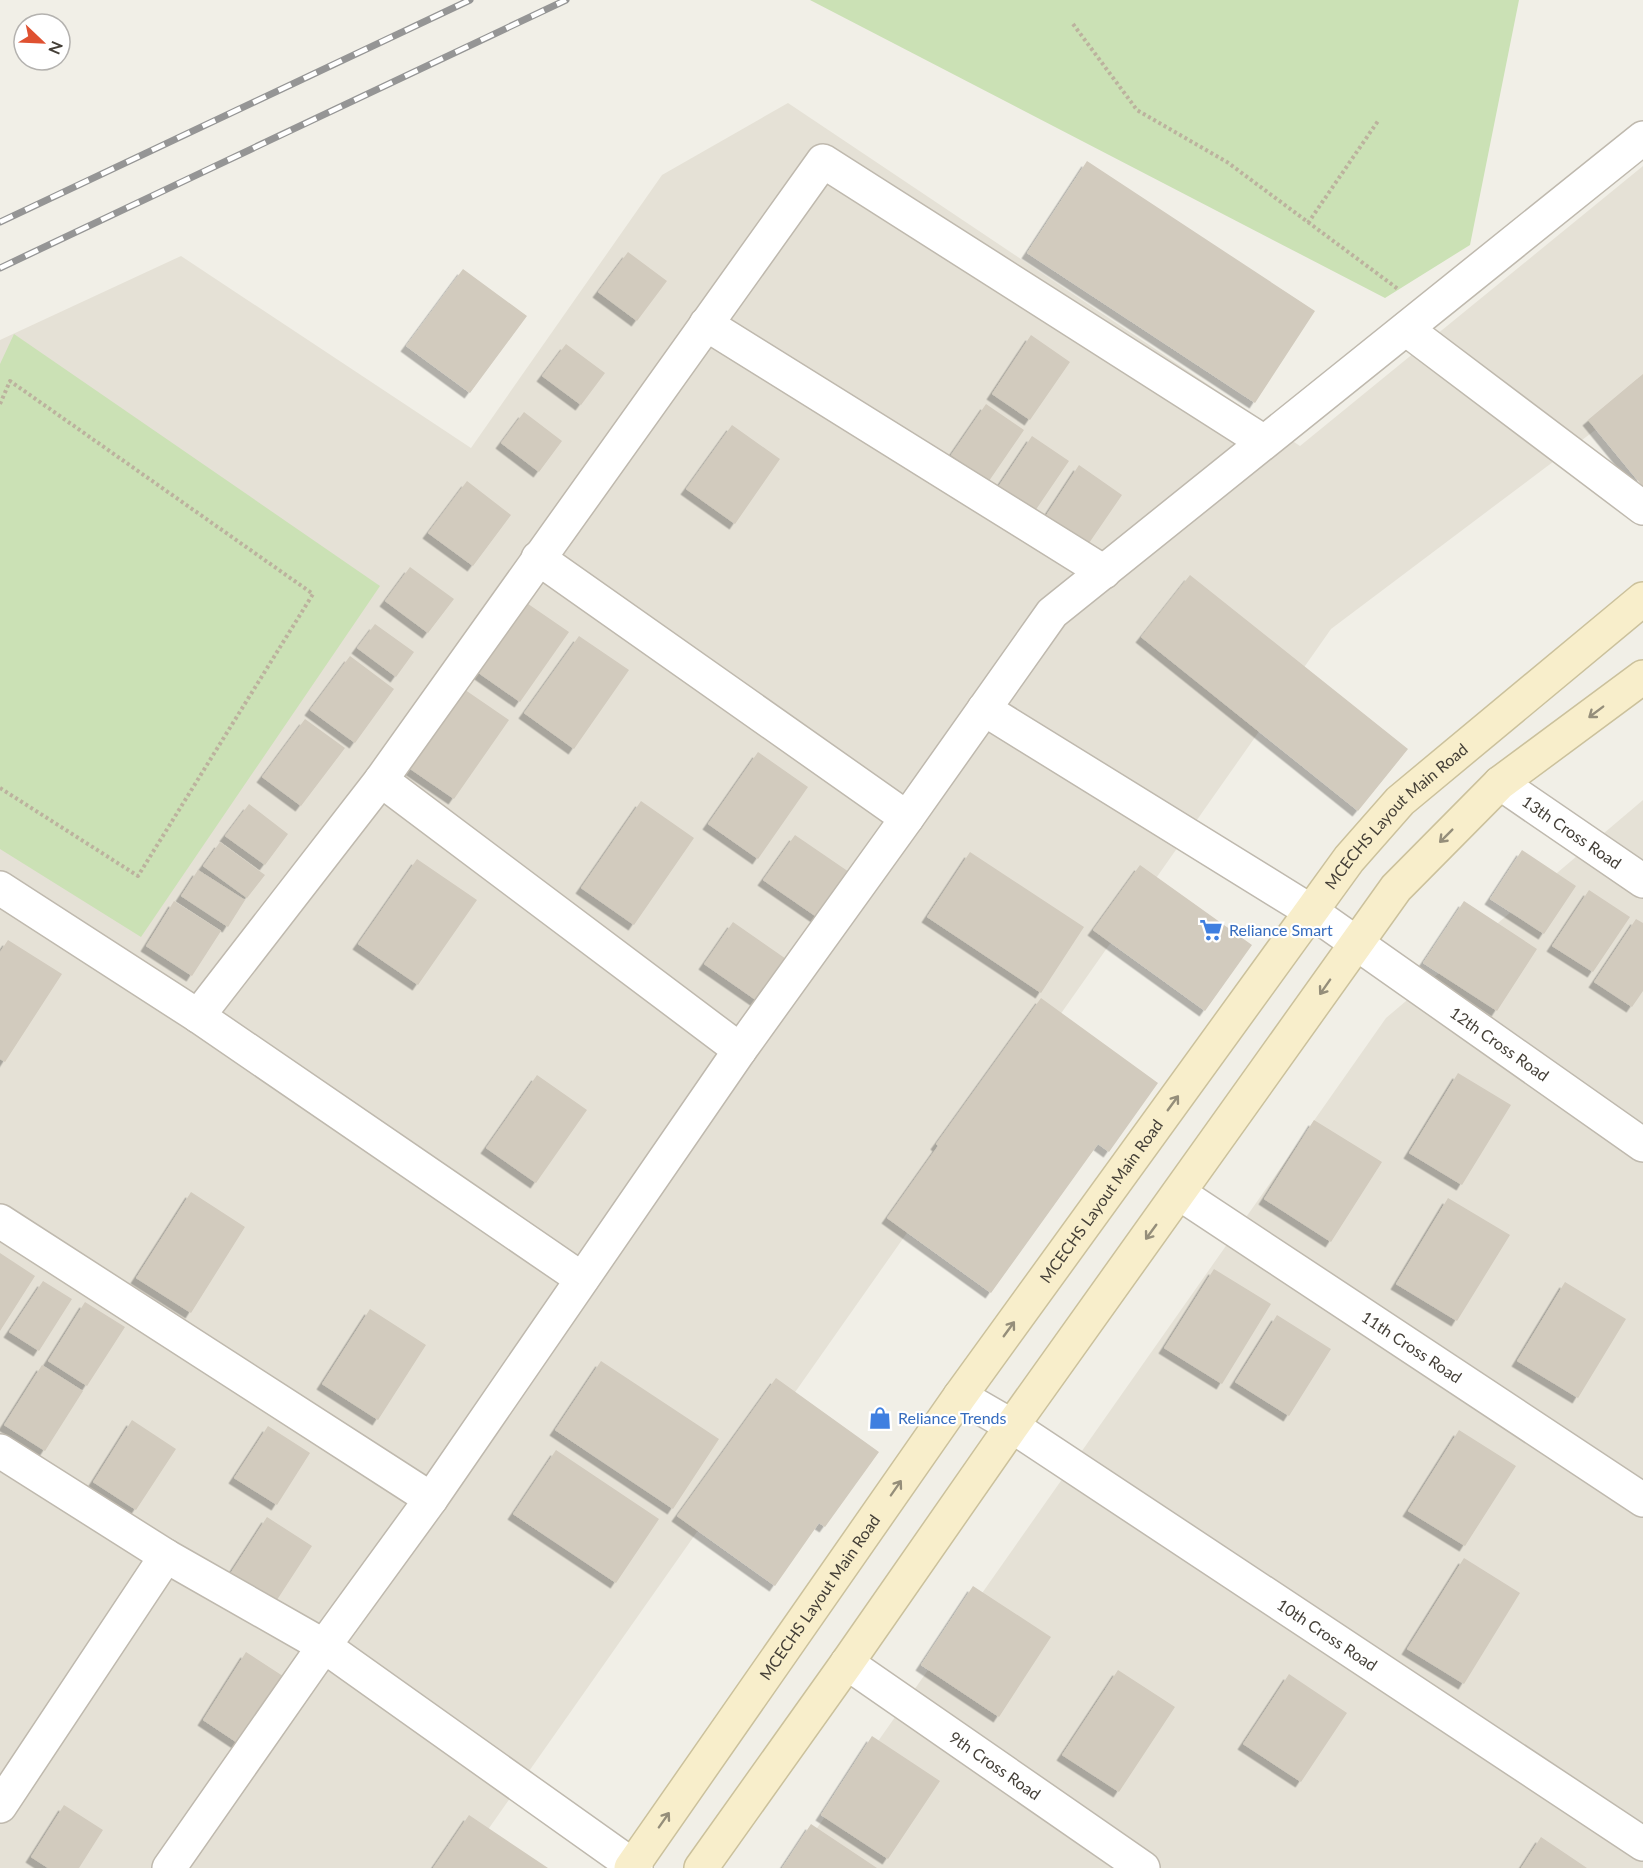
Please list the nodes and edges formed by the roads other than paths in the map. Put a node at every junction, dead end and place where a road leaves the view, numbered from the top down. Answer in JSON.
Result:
{"nodes":[{"id":1,"x":1643,"y":138,"type":"edge"},
{"id":2,"x":1417,"y":320,"type":"junction"},
{"id":3,"x":706,"y":324,"type":"junction"},
{"id":4,"x":1264,"y":442,"type":"junction"},
{"id":5,"x":1643,"y":508,"type":"edge"},
{"id":6,"x":538,"y":558,"type":"junction"},
{"id":7,"x":1104,"y":572,"type":"junction"},
{"id":8,"x":1643,"y":599,"type":"edge"},
{"id":9,"x":1643,"y":677,"type":"edge"},
{"id":10,"x":984,"y":709,"type":"junction"},
{"id":11,"x":381,"y":780,"type":"junction"},
{"id":12,"x":1500,"y":783,"type":"junction"},
{"id":13,"x":908,"y":818,"type":"junction"},
{"id":14,"x":1643,"y":881,"type":"edge"},
{"id":15,"x":0,"y":888,"type":"edge"},
{"id":16,"x":1312,"y":912,"type":"junction"},
{"id":17,"x":1356,"y":943,"type":"junction"},
{"id":18,"x":198,"y":1016,"type":"junction"},
{"id":19,"x":740,"y":1050,"type":"junction"},
{"id":20,"x":1643,"y":1145,"type":"edge"},
{"id":21,"x":1179,"y":1193,"type":"junction"},
{"id":22,"x":0,"y":1221,"type":"edge"},
{"id":23,"x":582,"y":1279,"type":"junction"},
{"id":24,"x":960,"y":1396,"type":"junction"},
{"id":25,"x":1012,"y":1426,"type":"junction"},
{"id":26,"x":0,"y":1451,"type":"edge"},
{"id":27,"x":431,"y":1499,"type":"junction"},
{"id":28,"x":1643,"y":1500,"type":"edge"},
{"id":29,"x":166,"y":1556,"type":"junction"},
{"id":30,"x":324,"y":1646,"type":"junction"},
{"id":31,"x":847,"y":1664,"type":"junction"},
{"id":32,"x":5,"y":1789,"type":"edge"},
{"id":33,"x":1643,"y":1844,"type":"edge"},
{"id":34,"x":633,"y":1867,"type":"edge"},
{"id":35,"x":170,"y":1868,"type":"edge"},
{"id":36,"x":701,"y":1868,"type":"edge"},
{"id":37,"x":1143,"y":1868,"type":"edge"}],
"edges":[{"from":1,"to":2,"type":"street"},
{"from":2,"to":4,"type":"street"},
{"from":2,"to":5,"type":"street"},
{"from":3,"to":4,"type":"street"},
{"from":3,"to":6,"type":"street"},
{"from":3,"to":7,"type":"street"},
{"from":4,"to":7,"type":"street"},
{"from":6,"to":11,"type":"street"},
{"from":6,"to":13,"type":"street"},
{"from":7,"to":10,"type":"street"},
{"from":8,"to":16,"type":"main road","name":"MCECHS Layout Main Road"},
{"from":9,"to":12,"type":"main road","one_way":true},
{"from":10,"to":13,"type":"street"},
{"from":10,"to":16,"type":"street","name":"12th Cross Road"},
{"from":11,"to":18,"type":"street"},
{"from":11,"to":19,"type":"street"},
{"from":12,"to":14,"type":"street","name":"13th Cross Road"},
{"from":12,"to":17,"type":"main road","one_way":true},
{"from":13,"to":19,"type":"street"},
{"from":15,"to":18,"type":"street"},
{"from":16,"to":17,"type":"street","name":"12th Cross Road"},
{"from":24,"to":16,"type":"main road","name":"MCECHS Layout Main Road","one_way":true},
{"from":17,"to":20,"type":"street","name":"12th Cross Road"},
{"from":17,"to":21,"type":"main road","one_way":true},
{"from":18,"to":23,"type":"street"},
{"from":19,"to":23,"type":"street"},
{"from":21,"to":25,"type":"main road","one_way":true},
{"from":21,"to":28,"type":"street","name":"11th Cross Road"},
{"from":22,"to":27,"type":"street"},
{"from":23,"to":27,"type":"street"},
{"from":24,"to":25,"type":"street","name":"10th Cross Road"},
{"from":34,"to":24,"type":"main road","name":"MCECHS Layout Main Road","one_way":true},
{"from":25,"to":31,"type":"main road"},
{"from":25,"to":33,"type":"street","name":"10th Cross Road"},
{"from":26,"to":29,"type":"street"},
{"from":27,"to":30,"type":"street"},
{"from":29,"to":30,"type":"street"},
{"from":29,"to":32,"type":"street"},
{"from":30,"to":34,"type":"street"},
{"from":30,"to":35,"type":"street"},
{"from":31,"to":36,"type":"main road"},
{"from":31,"to":37,"type":"street","name":"9th Cross Road"}]}
